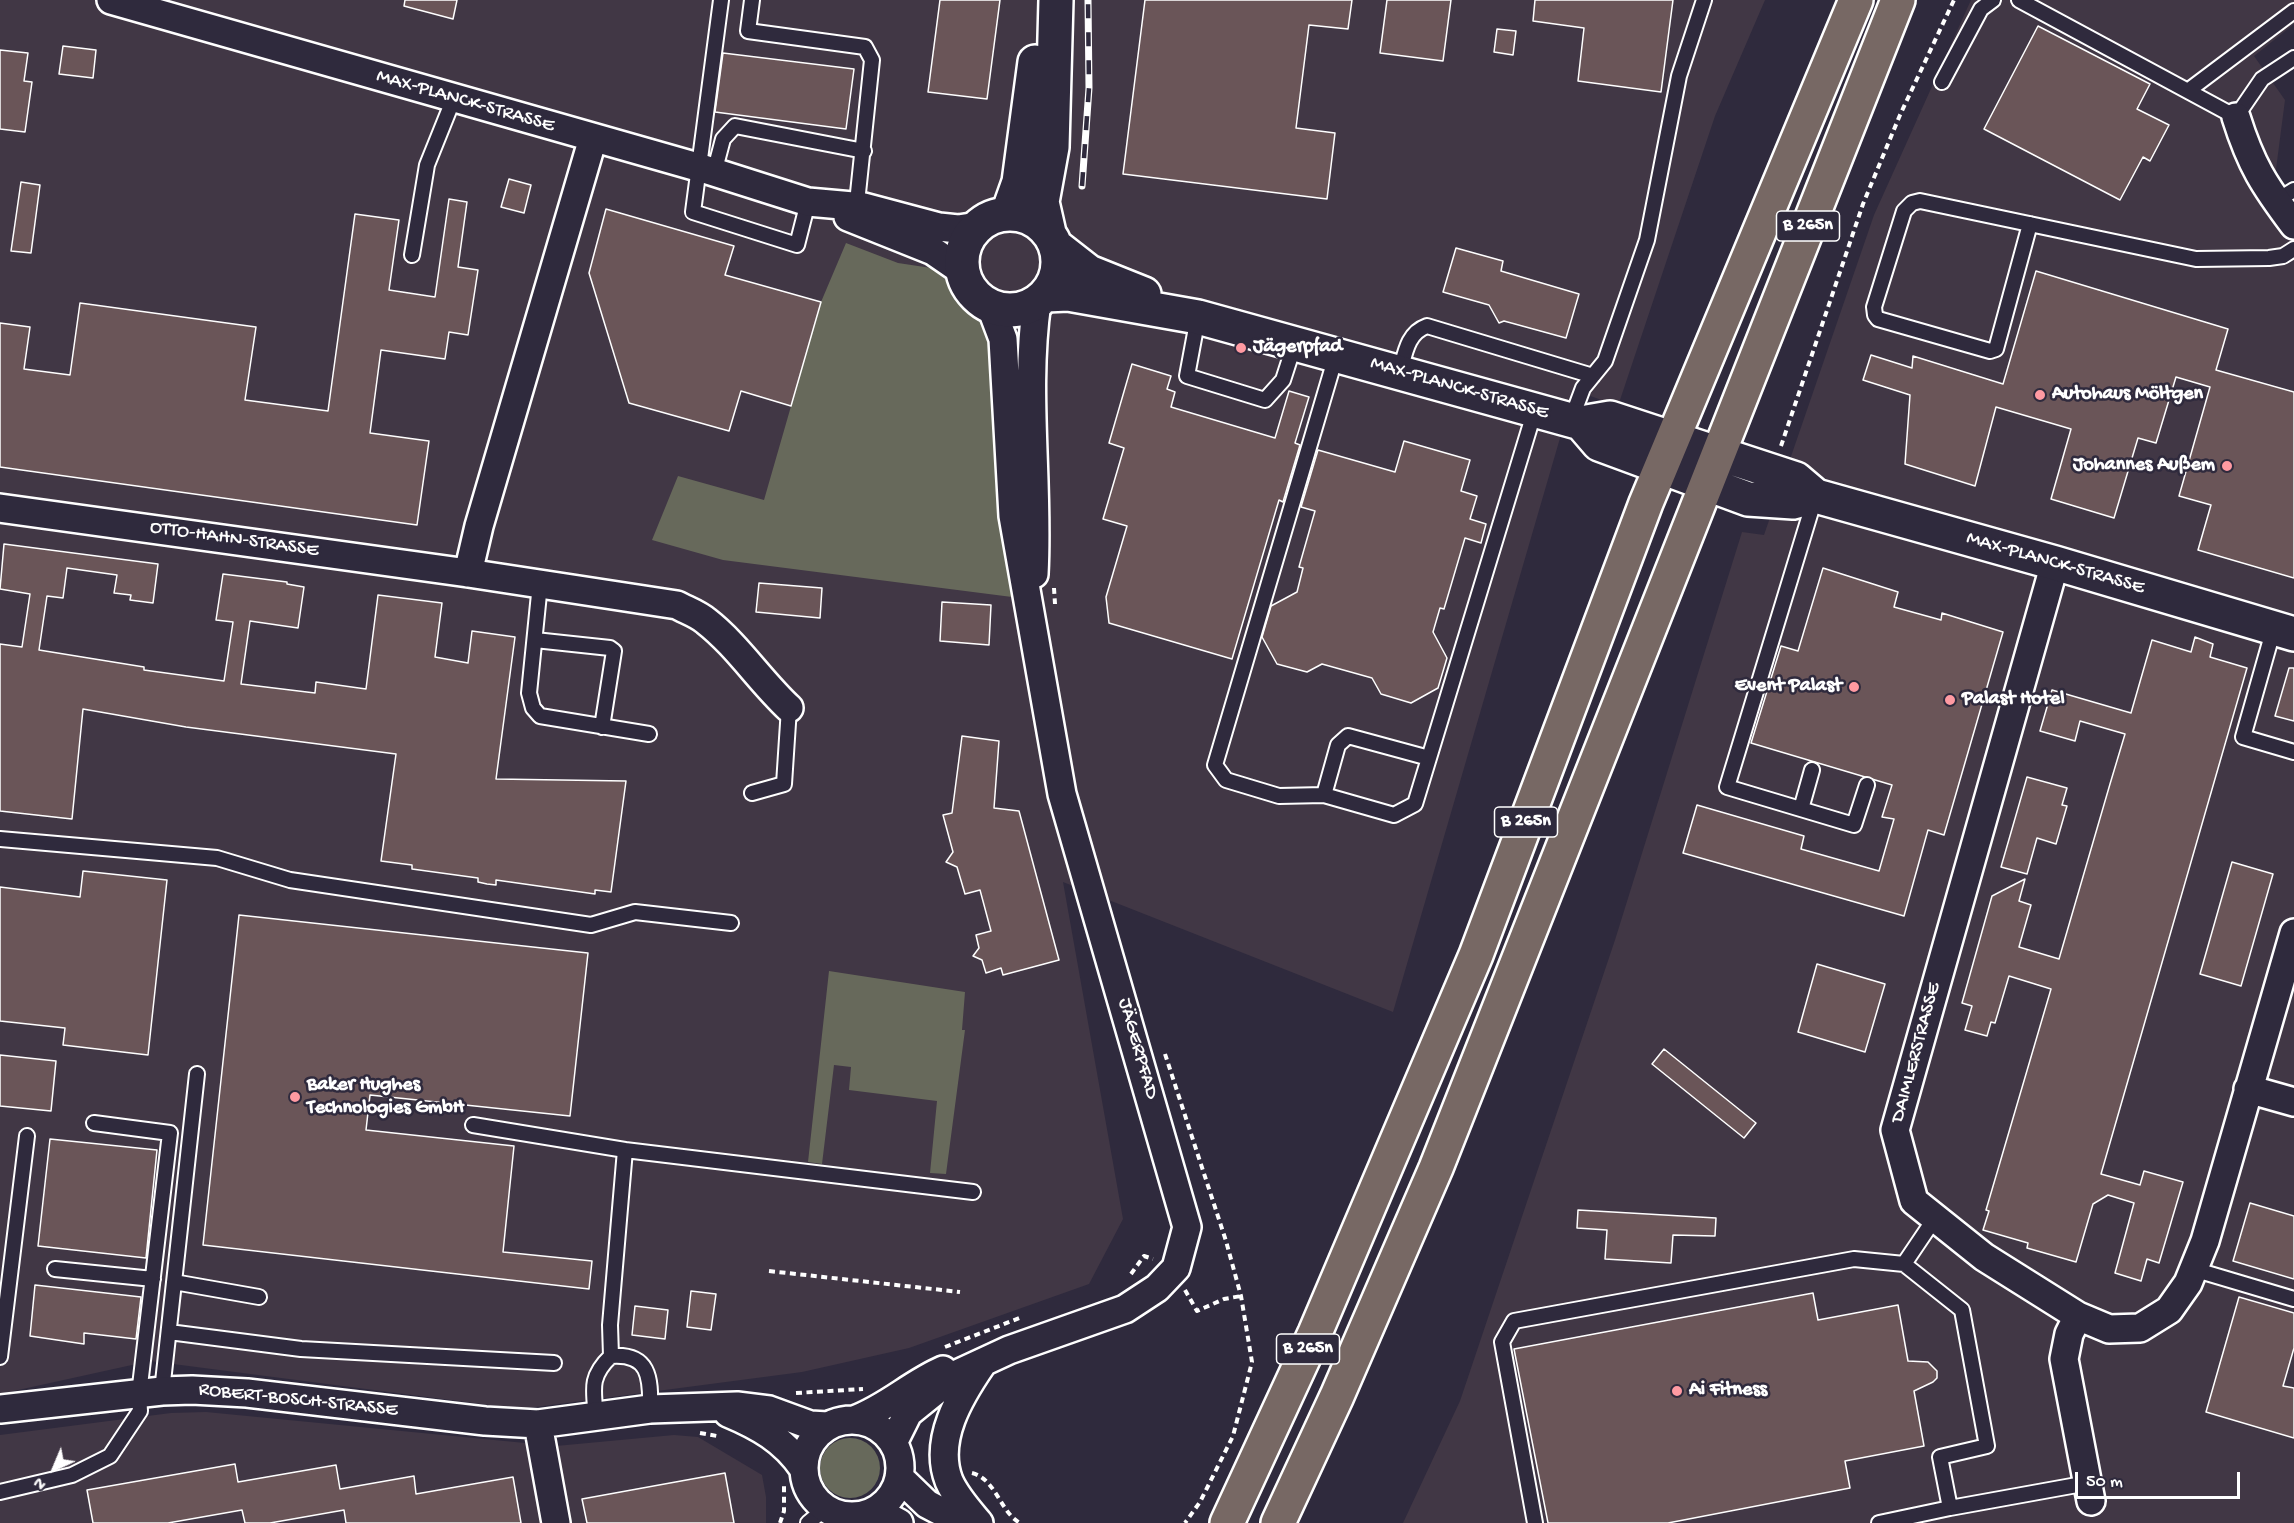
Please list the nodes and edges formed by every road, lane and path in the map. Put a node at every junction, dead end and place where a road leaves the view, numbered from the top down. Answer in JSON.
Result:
{"nodes":[{"id":1,"x":111,"y":0,"type":"edge"},
{"id":2,"x":722,"y":0,"type":"edge"},
{"id":3,"x":752,"y":0,"type":"edge"},
{"id":4,"x":1039,"y":0,"type":"edge"},
{"id":5,"x":1056,"y":0,"type":"edge"},
{"id":6,"x":1704,"y":0,"type":"edge"},
{"id":7,"x":1856,"y":0,"type":"edge"},
{"id":8,"x":1898,"y":0,"type":"edge"},
{"id":9,"x":1954,"y":0,"type":"edge"},
{"id":10,"x":1993,"y":0,"type":"edge"},
{"id":11,"x":2019,"y":0,"type":"edge"},
{"id":12,"x":2294,"y":11,"type":"edge"},
{"id":13,"x":2294,"y":58,"type":"edge"},
{"id":14,"x":1942,"y":82,"type":"dead end"},
{"id":15,"x":2189,"y":90,"type":"junction"},
{"id":16,"x":454,"y":99,"type":"junction"},
{"id":17,"x":2236,"y":117,"type":"junction"},
{"id":18,"x":593,"y":138,"type":"junction"},
{"id":19,"x":864,"y":151,"type":"junction"},
{"id":20,"x":707,"y":171,"type":"junction"},
{"id":21,"x":2285,"y":195,"type":"edge"},
{"id":22,"x":813,"y":203,"type":"junction"},
{"id":23,"x":856,"y":213,"type":"junction"},
{"id":24,"x":1008,"y":213,"type":"junction"},
{"id":25,"x":2030,"y":224,"type":"junction"},
{"id":26,"x":2294,"y":225,"type":"edge"},
{"id":27,"x":978,"y":226,"type":"junction"},
{"id":28,"x":1053,"y":240,"type":"junction"},
{"id":29,"x":2294,"y":249,"type":"edge"},
{"id":30,"x":412,"y":255,"type":"dead end"},
{"id":31,"x":962,"y":271,"type":"junction"},
{"id":32,"x":1042,"y":299,"type":"junction"},
{"id":33,"x":992,"y":307,"type":"junction"},
{"id":34,"x":1198,"y":316,"type":"junction"},
{"id":35,"x":1295,"y":343,"type":"junction"},
{"id":36,"x":1336,"y":354,"type":"junction"},
{"id":37,"x":1400,"y":372,"type":"junction"},
{"id":38,"x":1593,"y":376,"type":"junction"},
{"id":39,"x":1535,"y":410,"type":"junction"},
{"id":40,"x":1576,"y":422,"type":"junction"},
{"id":41,"x":1718,"y":452,"type":"junction"},
{"id":42,"x":1667,"y":453,"type":"junction"},
{"id":43,"x":1756,"y":465,"type":"junction"},
{"id":44,"x":1706,"y":483,"type":"junction"},
{"id":45,"x":1816,"y":496,"type":"junction"},
{"id":46,"x":0,"y":508,"type":"edge"},
{"id":47,"x":2055,"y":563,"type":"junction"},
{"id":48,"x":468,"y":573,"type":"junction"},
{"id":49,"x":540,"y":584,"type":"junction"},
{"id":50,"x":1053,"y":585,"type":"dead end"},
{"id":51,"x":1056,"y":606,"type":"dead end"},
{"id":52,"x":1031,"y":620,"type":"junction"},
{"id":53,"x":2284,"y":631,"type":"edge"},
{"id":54,"x":535,"y":640,"type":"junction"},
{"id":55,"x":789,"y":708,"type":"joint"},
{"id":56,"x":602,"y":727,"type":"junction"},
{"id":57,"x":649,"y":734,"type":"dead end"},
{"id":58,"x":2294,"y":752,"type":"edge"},
{"id":59,"x":1429,"y":758,"type":"junction"},
{"id":60,"x":1812,"y":770,"type":"dead end"},
{"id":61,"x":1867,"y":784,"type":"dead end"},
{"id":62,"x":752,"y":793,"type":"dead end"},
{"id":63,"x":1324,"y":795,"type":"junction"},
{"id":64,"x":1801,"y":809,"type":"junction"},
{"id":65,"x":0,"y":838,"type":"edge"},
{"id":66,"x":730,"y":923,"type":"dead end"},
{"id":67,"x":2294,"y":933,"type":"edge"},
{"id":68,"x":1161,"y":1044,"type":"dead end"},
{"id":69,"x":197,"y":1074,"type":"dead end"},
{"id":70,"x":2248,"y":1089,"type":"junction"},
{"id":71,"x":2294,"y":1102,"type":"edge"},
{"id":72,"x":93,"y":1123,"type":"dead end"},
{"id":73,"x":473,"y":1125,"type":"dead end"},
{"id":74,"x":27,"y":1136,"type":"dead end"},
{"id":75,"x":625,"y":1150,"type":"junction"},
{"id":76,"x":973,"y":1192,"type":"dead end"},
{"id":77,"x":1935,"y":1218,"type":"junction"},
{"id":78,"x":1904,"y":1264,"type":"junction"},
{"id":79,"x":1176,"y":1268,"type":"junction"},
{"id":80,"x":55,"y":1269,"type":"dead end"},
{"id":81,"x":2193,"y":1269,"type":"junction"},
{"id":82,"x":769,"y":1271,"type":"dead end"},
{"id":83,"x":153,"y":1279,"type":"junction"},
{"id":84,"x":1128,"y":1279,"type":"dead end"},
{"id":85,"x":174,"y":1282,"type":"junction"},
{"id":86,"x":960,"y":1292,"type":"dead end"},
{"id":87,"x":1241,"y":1296,"type":"junction"},
{"id":88,"x":259,"y":1297,"type":"dead end"},
{"id":89,"x":2294,"y":1299,"type":"edge"},
{"id":90,"x":1026,"y":1316,"type":"dead end"},
{"id":91,"x":2078,"y":1316,"type":"junction"},
{"id":92,"x":169,"y":1332,"type":"junction"},
{"id":93,"x":939,"y":1350,"type":"dead end"},
{"id":94,"x":611,"y":1356,"type":"junction"},
{"id":95,"x":0,"y":1357,"type":"edge"},
{"id":96,"x":984,"y":1360,"type":"junction"},
{"id":97,"x":554,"y":1363,"type":"dead end"},
{"id":98,"x":872,"y":1388,"type":"dead end"},
{"id":99,"x":151,"y":1392,"type":"junction"},
{"id":100,"x":787,"y":1393,"type":"dead end"},
{"id":101,"x":0,"y":1408,"type":"edge"},
{"id":102,"x":716,"y":1408,"type":"junction"},
{"id":103,"x":651,"y":1409,"type":"junction"},
{"id":104,"x":596,"y":1416,"type":"junction"},
{"id":105,"x":854,"y":1420,"type":"junction"},
{"id":106,"x":538,"y":1424,"type":"junction"},
{"id":107,"x":828,"y":1426,"type":"junction"},
{"id":108,"x":893,"y":1443,"type":"junction"},
{"id":109,"x":794,"y":1471,"type":"junction"},
{"id":110,"x":899,"y":1477,"type":"junction"},
{"id":111,"x":0,"y":1492,"type":"edge"},
{"id":112,"x":2089,"y":1492,"type":"joint"},
{"id":113,"x":1950,"y":1508,"type":"junction"},
{"id":114,"x":868,"y":1514,"type":"junction"},
{"id":115,"x":817,"y":1516,"type":"edge"},
{"id":116,"x":556,"y":1523,"type":"edge"},
{"id":117,"x":780,"y":1523,"type":"edge"},
{"id":118,"x":899,"y":1523,"type":"edge"},
{"id":119,"x":963,"y":1523,"type":"edge"},
{"id":120,"x":979,"y":1523,"type":"edge"},
{"id":121,"x":1185,"y":1523,"type":"edge"},
{"id":122,"x":1227,"y":1523,"type":"edge"},
{"id":123,"x":1278,"y":1523,"type":"edge"},
{"id":124,"x":1535,"y":1523,"type":"edge"},
{"id":125,"x":1880,"y":1523,"type":"edge"}],
"edges":[{"from":1,"to":16,"type":"street","name":"MAX-PLANCK-STRASSE"},
{"from":2,"to":20,"type":"lane"},
{"from":3,"to":19,"type":"lane"},
{"from":4,"to":24,"type":"main road"},
{"from":5,"to":28,"type":"main road"},
{"from":6,"to":38,"type":"lane"},
{"from":7,"to":42,"type":"main road","number":"B 265n"},
{"from":8,"to":41,"type":"main road","number":"B 265n"},
{"from":9,"to":43,"type":"path"},
{"from":10,"to":14,"type":"lane"},
{"from":11,"to":15,"type":"lane"},
{"from":12,"to":15,"type":"lane"},
{"from":13,"to":17,"type":"lane"},
{"from":15,"to":17,"type":"lane"},
{"from":16,"to":18,"type":"street","name":"MAX-PLANCK-STRASSE"},
{"from":16,"to":30,"type":"lane"},
{"from":17,"to":21,"type":"street"},
{"from":18,"to":20,"type":"street","name":"MAX-PLANCK-STRASSE"},
{"from":18,"to":48,"type":"street"},
{"from":19,"to":20,"type":"lane"},
{"from":19,"to":23,"type":"lane"},
{"from":20,"to":22,"type":"street","name":"MAX-PLANCK-STRASSE"},
{"from":20,"to":22,"type":"lane"},
{"from":21,"to":26,"type":"street"},
{"from":22,"to":23,"type":"street","name":"MAX-PLANCK-STRASSE"},
{"from":23,"to":27,"type":"street","name":"MAX-PLANCK-STRASSE"},
{"from":23,"to":31,"type":"street","name":"MAX-PLANCK-STRASSE"},
{"from":24,"to":27,"type":"main road"},
{"from":24,"to":28,"type":"main road"},
{"from":25,"to":25,"type":"lane"},
{"from":25,"to":29,"type":"lane"},
{"from":27,"to":31,"type":"main road"},
{"from":28,"to":32,"type":"main road"},
{"from":28,"to":34,"type":"main road","name":"MAX-PLANCK-STRASSE"},
{"from":31,"to":33,"type":"main road"},
{"from":32,"to":33,"type":"main road"},
{"from":32,"to":34,"type":"main road","name":"MAX-PLANCK-STRASSE"},
{"from":32,"to":52,"type":"street"},
{"from":33,"to":52,"type":"street"},
{"from":34,"to":35,"type":"main road","name":"MAX-PLANCK-STRASSE"},
{"from":34,"to":35,"type":"lane"},
{"from":35,"to":36,"type":"main road","name":"MAX-PLANCK-STRASSE"},
{"from":36,"to":37,"type":"main road","name":"MAX-PLANCK-STRASSE"},
{"from":36,"to":63,"type":"lane"},
{"from":37,"to":38,"type":"lane"},
{"from":37,"to":39,"type":"main road","name":"MAX-PLANCK-STRASSE"},
{"from":38,"to":40,"type":"lane"},
{"from":39,"to":40,"type":"main road","name":"MAX-PLANCK-STRASSE"},
{"from":39,"to":59,"type":"lane"},
{"from":40,"to":42,"type":"main road","name":"MAX-PLANCK-STRASSE"},
{"from":41,"to":42,"type":"main road","name":"MAX-PLANCK-STRASSE"},
{"from":41,"to":43,"type":"main road","name":"MAX-PLANCK-STRASSE"},
{"from":41,"to":44,"type":"main road","number":"B 265n"},
{"from":42,"to":44,"type":"main road","name":"MAX-PLANCK-STRASSE"},
{"from":42,"to":122,"type":"main road","number":"B 265n"},
{"from":43,"to":45,"type":"main road","name":"MAX-PLANCK-STRASSE"},
{"from":44,"to":45,"type":"main road","name":"MAX-PLANCK-STRASSE"},
{"from":44,"to":123,"type":"main road","number":"B 265n"},
{"from":45,"to":47,"type":"main road","name":"MAX-PLANCK-STRASSE"},
{"from":45,"to":64,"type":"lane"},
{"from":46,"to":48,"type":"street","name":"OTTO-HAHN-STRASSE"},
{"from":47,"to":53,"type":"main road","name":"MAX-PLANCK-STRASSE"},
{"from":47,"to":77,"type":"street","name":"DAIMLERSTRASSE"},
{"from":48,"to":49,"type":"street","name":"OTTO-HAHN-STRASSE"},
{"from":49,"to":54,"type":"lane"},
{"from":49,"to":55,"type":"street","name":"OTTO-HAHN-STRASSE"},
{"from":50,"to":51,"type":"path"},
{"from":52,"to":79,"type":"street","name":"JÄGERPFAD"},
{"from":53,"to":58,"type":"lane"},
{"from":54,"to":56,"type":"lane"},
{"from":54,"to":56,"type":"lane"},
{"from":55,"to":62,"type":"lane"},
{"from":56,"to":57,"type":"lane"},
{"from":59,"to":63,"type":"lane"},
{"from":59,"to":63,"type":"lane"},
{"from":60,"to":64,"type":"lane"},
{"from":61,"to":64,"type":"lane"},
{"from":65,"to":66,"type":"lane"},
{"from":67,"to":70,"type":"street","name":"DAIMLERSTRASSE"},
{"from":68,"to":87,"type":"path"},
{"from":69,"to":85,"type":"lane"},
{"from":70,"to":71,"type":"street"},
{"from":70,"to":81,"type":"street","name":"DAIMLERSTRASSE"},
{"from":72,"to":83,"type":"lane"},
{"from":73,"to":75,"type":"lane"},
{"from":74,"to":95,"type":"lane"},
{"from":75,"to":76,"type":"lane"},
{"from":75,"to":94,"type":"lane"},
{"from":77,"to":78,"type":"lane"},
{"from":77,"to":91,"type":"street","name":"DAIMLERSTRASSE"},
{"from":78,"to":113,"type":"lane"},
{"from":78,"to":124,"type":"lane"},
{"from":79,"to":84,"type":"path"},
{"from":79,"to":87,"type":"path"},
{"from":79,"to":96,"type":"street","name":"JÄGERPFAD"},
{"from":80,"to":83,"type":"lane"},
{"from":81,"to":89,"type":"lane"},
{"from":81,"to":91,"type":"street","name":"DAIMLERSTRASSE"},
{"from":82,"to":86,"type":"path"},
{"from":83,"to":99,"type":"lane"},
{"from":85,"to":88,"type":"lane"},
{"from":85,"to":92,"type":"lane"},
{"from":87,"to":121,"type":"path"},
{"from":90,"to":93,"type":"path"},
{"from":91,"to":112,"type":"street"},
{"from":92,"to":97,"type":"lane"},
{"from":92,"to":99,"type":"lane"},
{"from":94,"to":103,"type":"lane"},
{"from":94,"to":104,"type":"lane"},
{"from":96,"to":105,"type":"street"},
{"from":96,"to":108,"type":"street"},
{"from":96,"to":120,"type":"street"},
{"from":98,"to":100,"type":"path"},
{"from":99,"to":101,"type":"street","name":"ROBERT-BOSCH-STRASSE"},
{"from":99,"to":106,"type":"street","name":"ROBERT-BOSCH-STRASSE"},
{"from":99,"to":111,"type":"lane"},
{"from":102,"to":103,"type":"street","name":"ROBERT-BOSCH-STRASSE"},
{"from":102,"to":107,"type":"street","name":"ROBERT-BOSCH-STRASSE"},
{"from":102,"to":109,"type":"street","name":"ROBERT-BOSCH-STRASSE"},
{"from":103,"to":104,"type":"street","name":"ROBERT-BOSCH-STRASSE"},
{"from":104,"to":106,"type":"street","name":"ROBERT-BOSCH-STRASSE"},
{"from":105,"to":107,"type":"street"},
{"from":105,"to":108,"type":"street"},
{"from":106,"to":116,"type":"street"},
{"from":107,"to":109,"type":"street"},
{"from":108,"to":110,"type":"street"},
{"from":109,"to":115,"type":"street"},
{"from":109,"to":117,"type":"path"},
{"from":110,"to":114,"type":"street"},
{"from":110,"to":119,"type":"street"},
{"from":112,"to":113,"type":"lane"},
{"from":113,"to":125,"type":"lane"},
{"from":114,"to":115,"type":"street"},
{"from":114,"to":118,"type":"street"}]}
